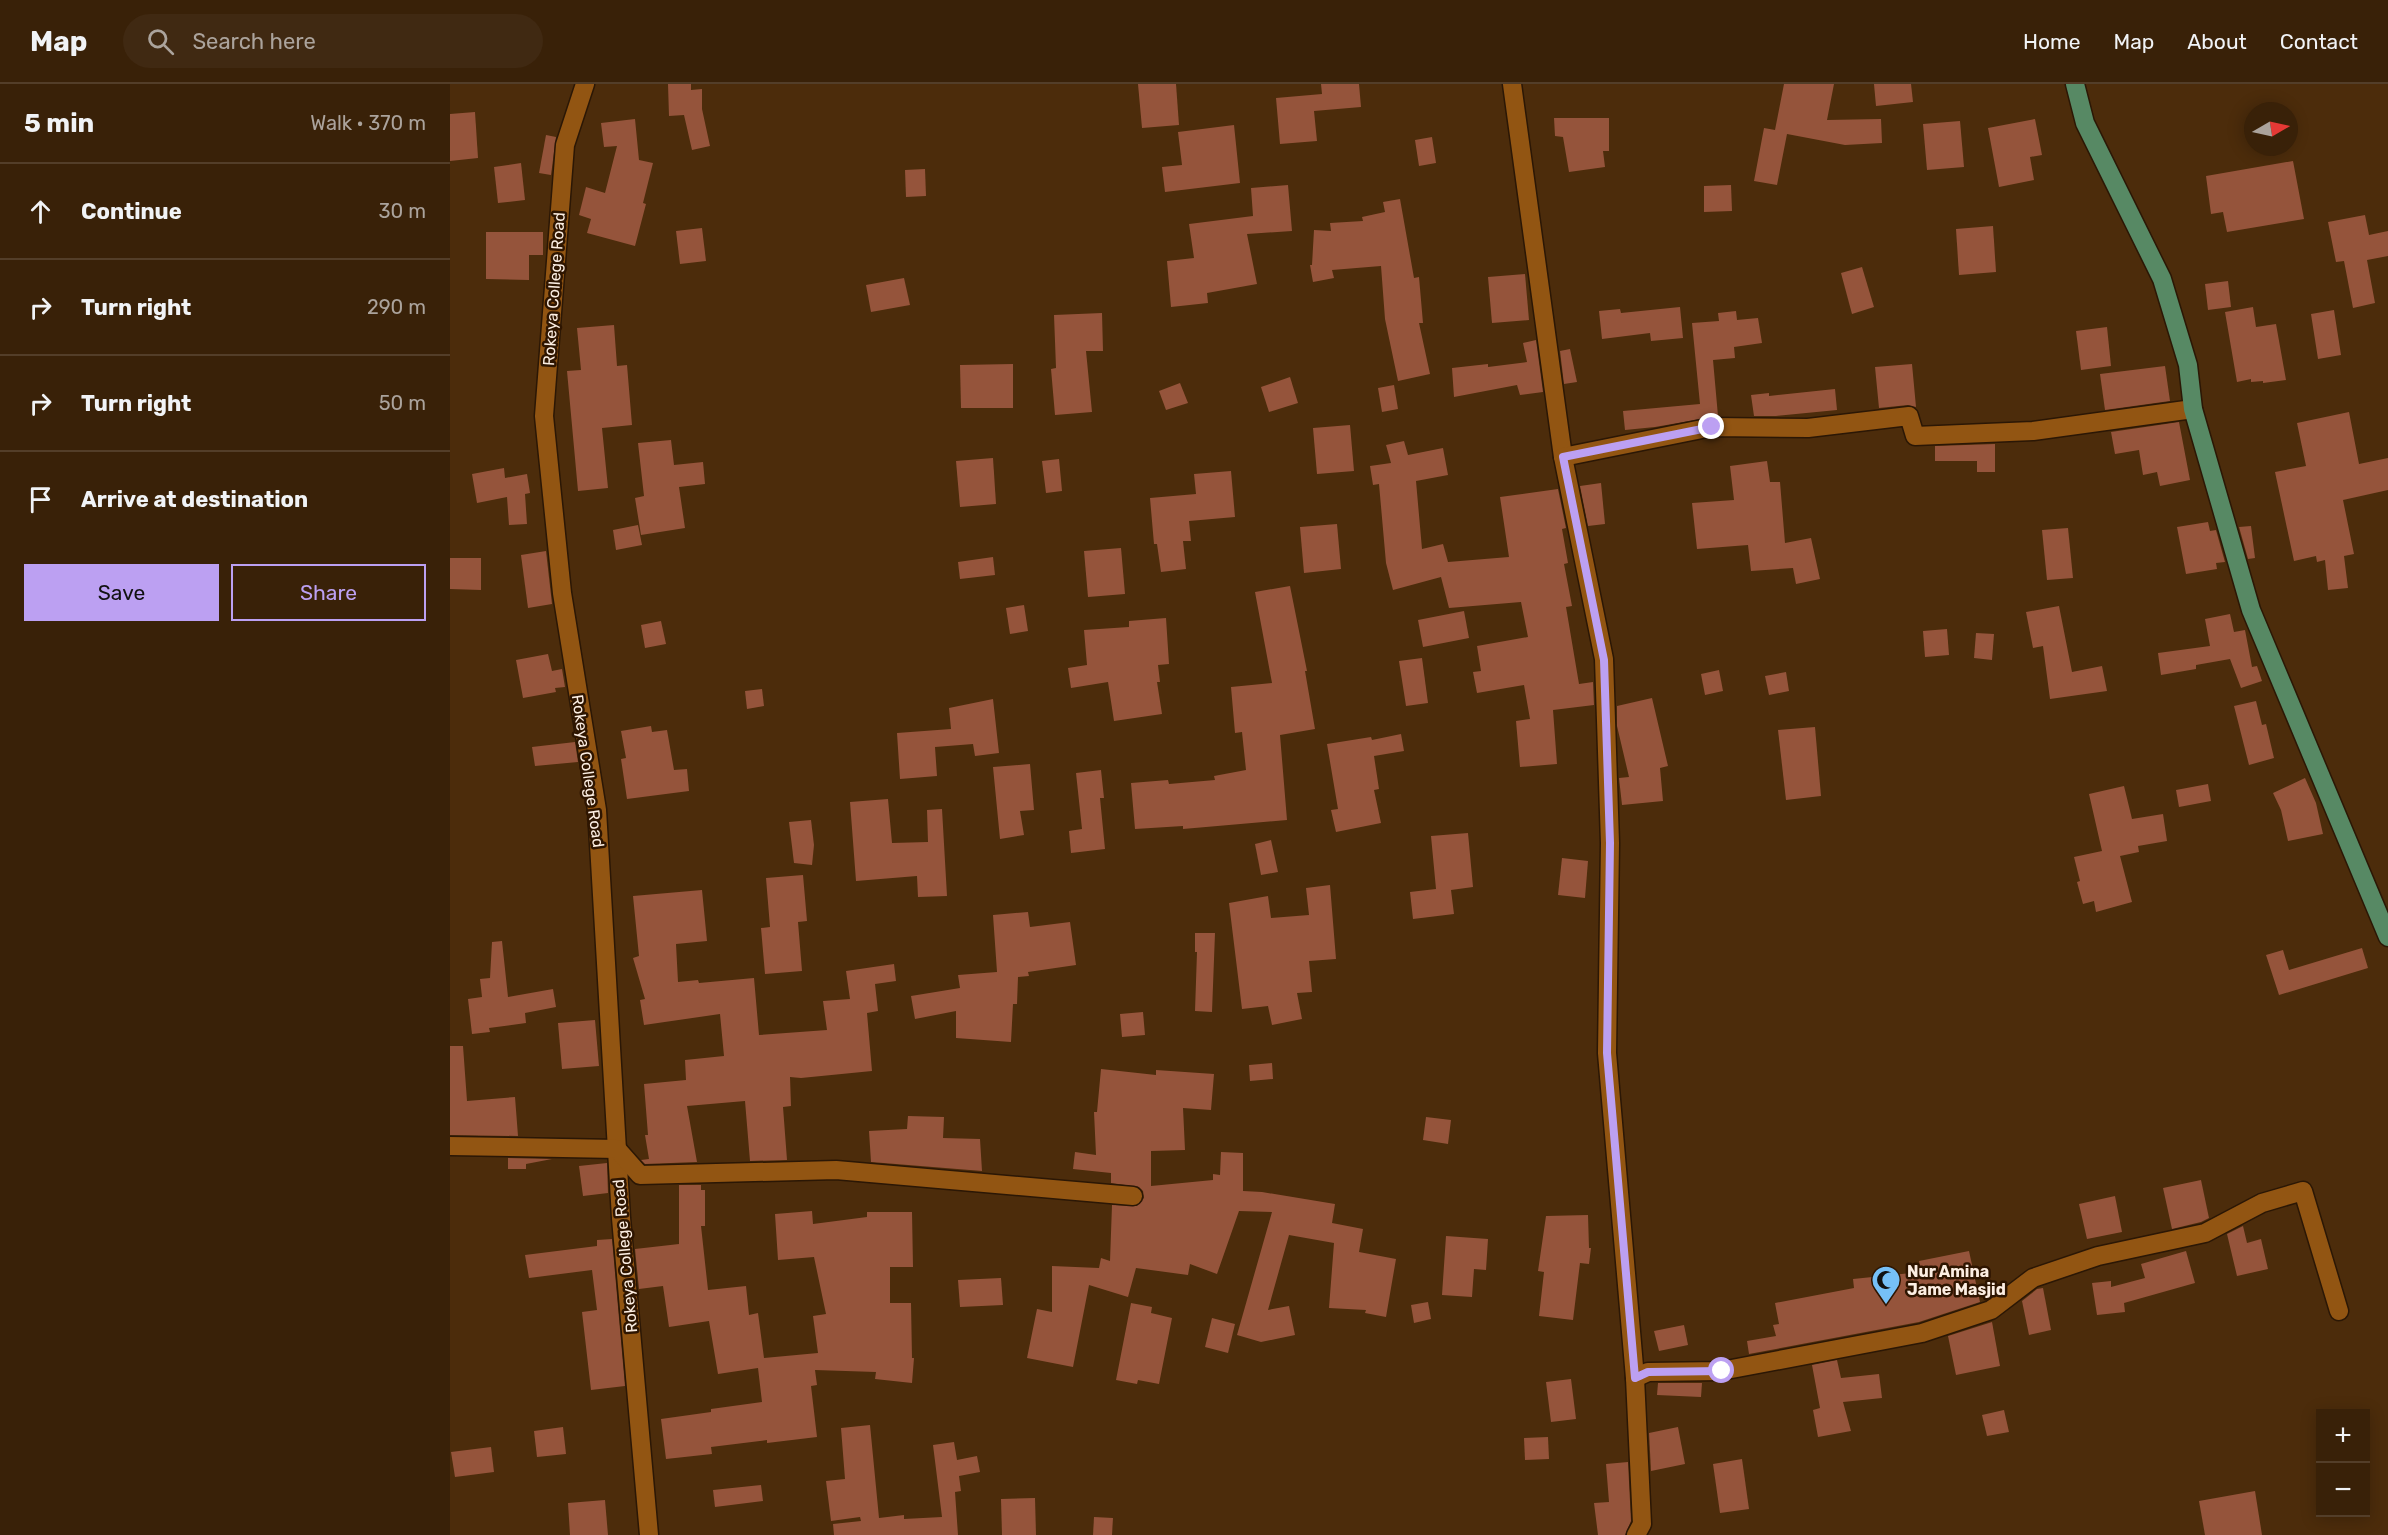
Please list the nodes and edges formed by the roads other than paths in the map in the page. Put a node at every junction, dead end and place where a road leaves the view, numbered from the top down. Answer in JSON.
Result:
{"nodes":[{"id":1,"x":585,"y":84,"type":"edge"},
{"id":2,"x":1512,"y":84,"type":"edge"},
{"id":3,"x":2075,"y":84,"type":"edge"},
{"id":4,"x":2193,"y":409,"type":"junction"},
{"id":5,"x":1563,"y":457,"type":"junction"},
{"id":6,"x":2388,"y":937,"type":"edge"},
{"id":7,"x":450,"y":1146,"type":"edge"},
{"id":8,"x":617,"y":1149,"type":"junction"},
{"id":9,"x":1132,"y":1196,"type":"dead end"},
{"id":10,"x":2339,"y":1311,"type":"dead end"},
{"id":11,"x":1635,"y":1378,"type":"junction"},
{"id":12,"x":649,"y":1535,"type":"edge"},
{"id":13,"x":1636,"y":1535,"type":"edge"}],
"edges":[{"from":1,"to":8,"type":"street","name":"Rokeya College Road"},
{"from":2,"to":5,"type":"street"},
{"from":3,"to":4,"type":"main road"},
{"from":4,"to":5,"type":"street"},
{"from":4,"to":6,"type":"main road"},
{"from":5,"to":11,"type":"street"},
{"from":7,"to":8,"type":"street"},
{"from":8,"to":9,"type":"street"},
{"from":8,"to":12,"type":"street","name":"Rokeya College Road"},
{"from":10,"to":11,"type":"street"},
{"from":11,"to":13,"type":"street"}]}
